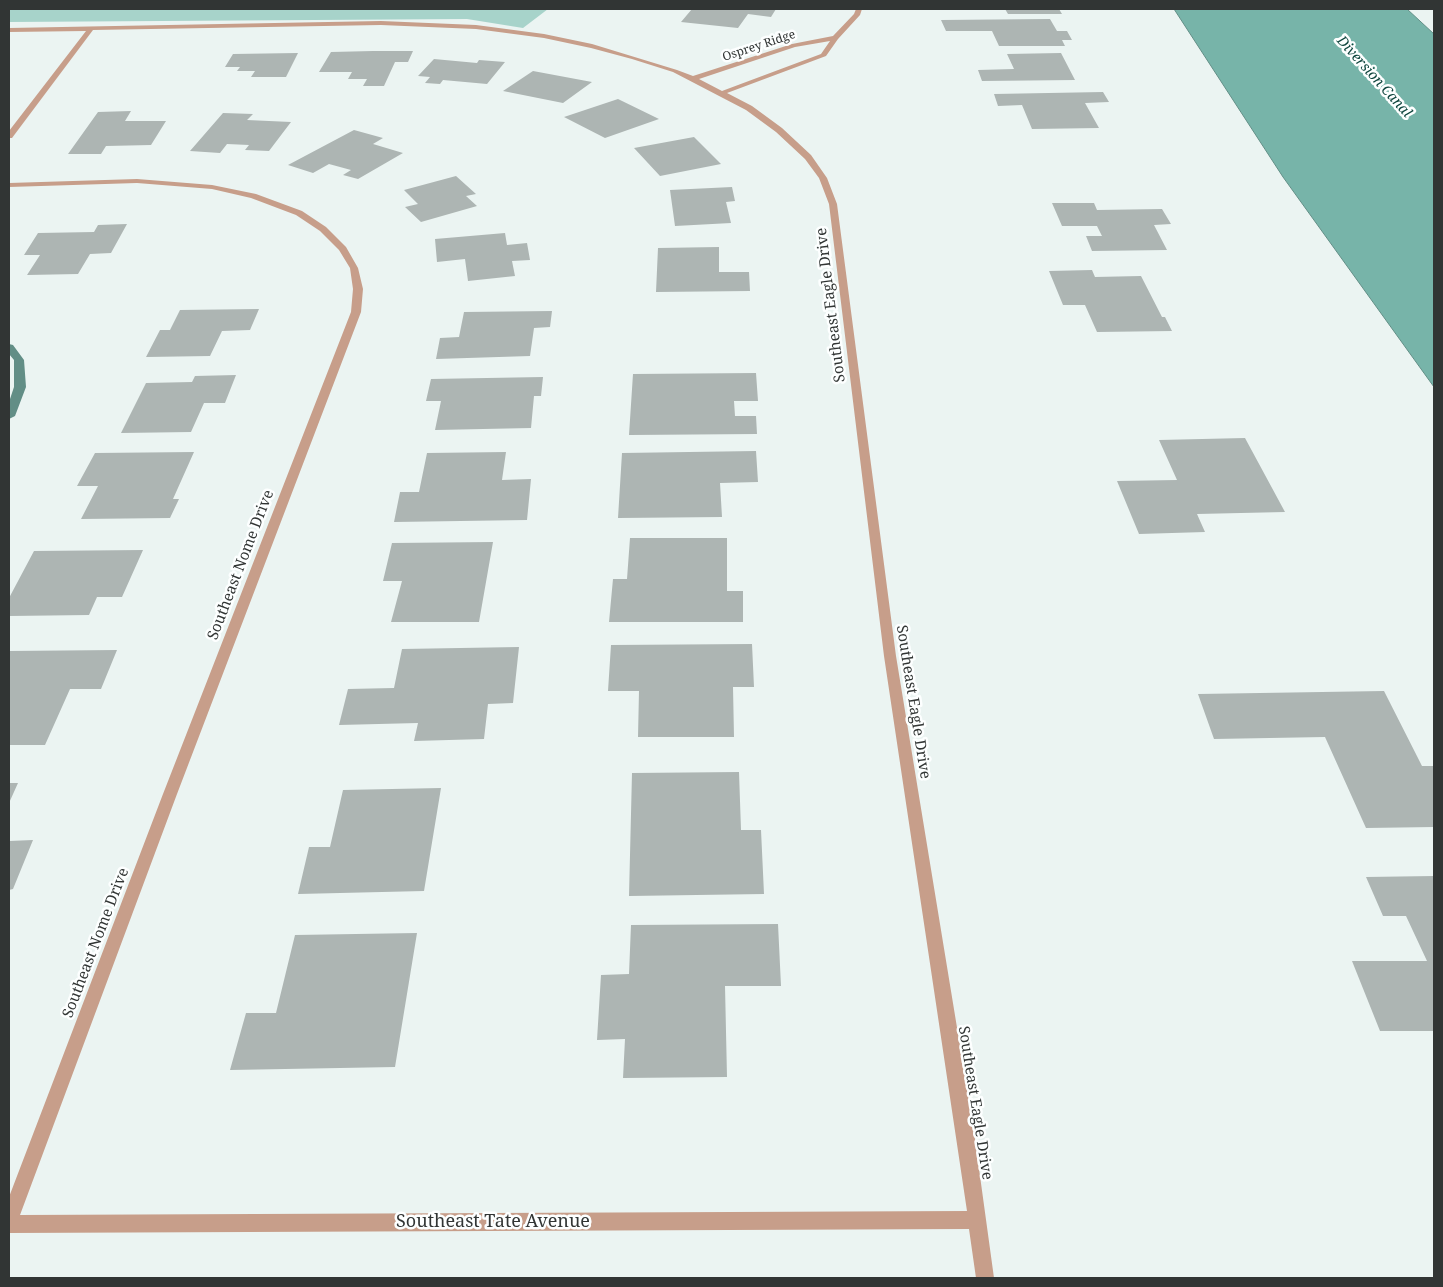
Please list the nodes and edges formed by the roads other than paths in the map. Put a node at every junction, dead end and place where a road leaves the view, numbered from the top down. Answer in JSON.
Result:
{"nodes":[{"id":1,"x":859,"y":9,"type":"edge"},
{"id":2,"x":91,"y":28,"type":"junction"},
{"id":3,"x":9,"y":30,"type":"edge"},
{"id":4,"x":835,"y":38,"type":"junction"},
{"id":5,"x":766,"y":55,"type":"junction"},
{"id":6,"x":795,"y":67,"type":"junction"},
{"id":7,"x":692,"y":79,"type":"junction"},
{"id":8,"x":722,"y":93,"type":"junction"},
{"id":9,"x":9,"y":136,"type":"edge"},
{"id":10,"x":9,"y":185,"type":"edge"},
{"id":11,"x":9,"y":1220,"type":"edge"},
{"id":12,"x":978,"y":1220,"type":"junction"},
{"id":13,"x":9,"y":1224,"type":"edge"},
{"id":14,"x":986,"y":1278,"type":"edge"}],
"edges":[{"from":1,"to":4,"type":"street"},
{"from":2,"to":3,"type":"street","name":"Southeast Eagle Drive"},
{"from":2,"to":7,"type":"street","name":"Southeast Eagle Drive"},
{"from":2,"to":9,"type":"street"},
{"from":4,"to":5,"type":"street","name":"Osprey Ridge"},
{"from":4,"to":6,"type":"street"},
{"from":5,"to":6,"type":"street"},
{"from":5,"to":7,"type":"street","name":"Osprey Ridge"},
{"from":6,"to":8,"type":"street"},
{"from":7,"to":8,"type":"street","name":"Southeast Eagle Drive"},
{"from":8,"to":12,"type":"street","name":"Southeast Eagle Drive"},
{"from":10,"to":11,"type":"street","name":"Southeast Nome Drive"},
{"from":12,"to":13,"type":"street","name":"Southeast Tate Avenue"},
{"from":12,"to":14,"type":"street","name":"Southeast Eagle Drive"}]}
